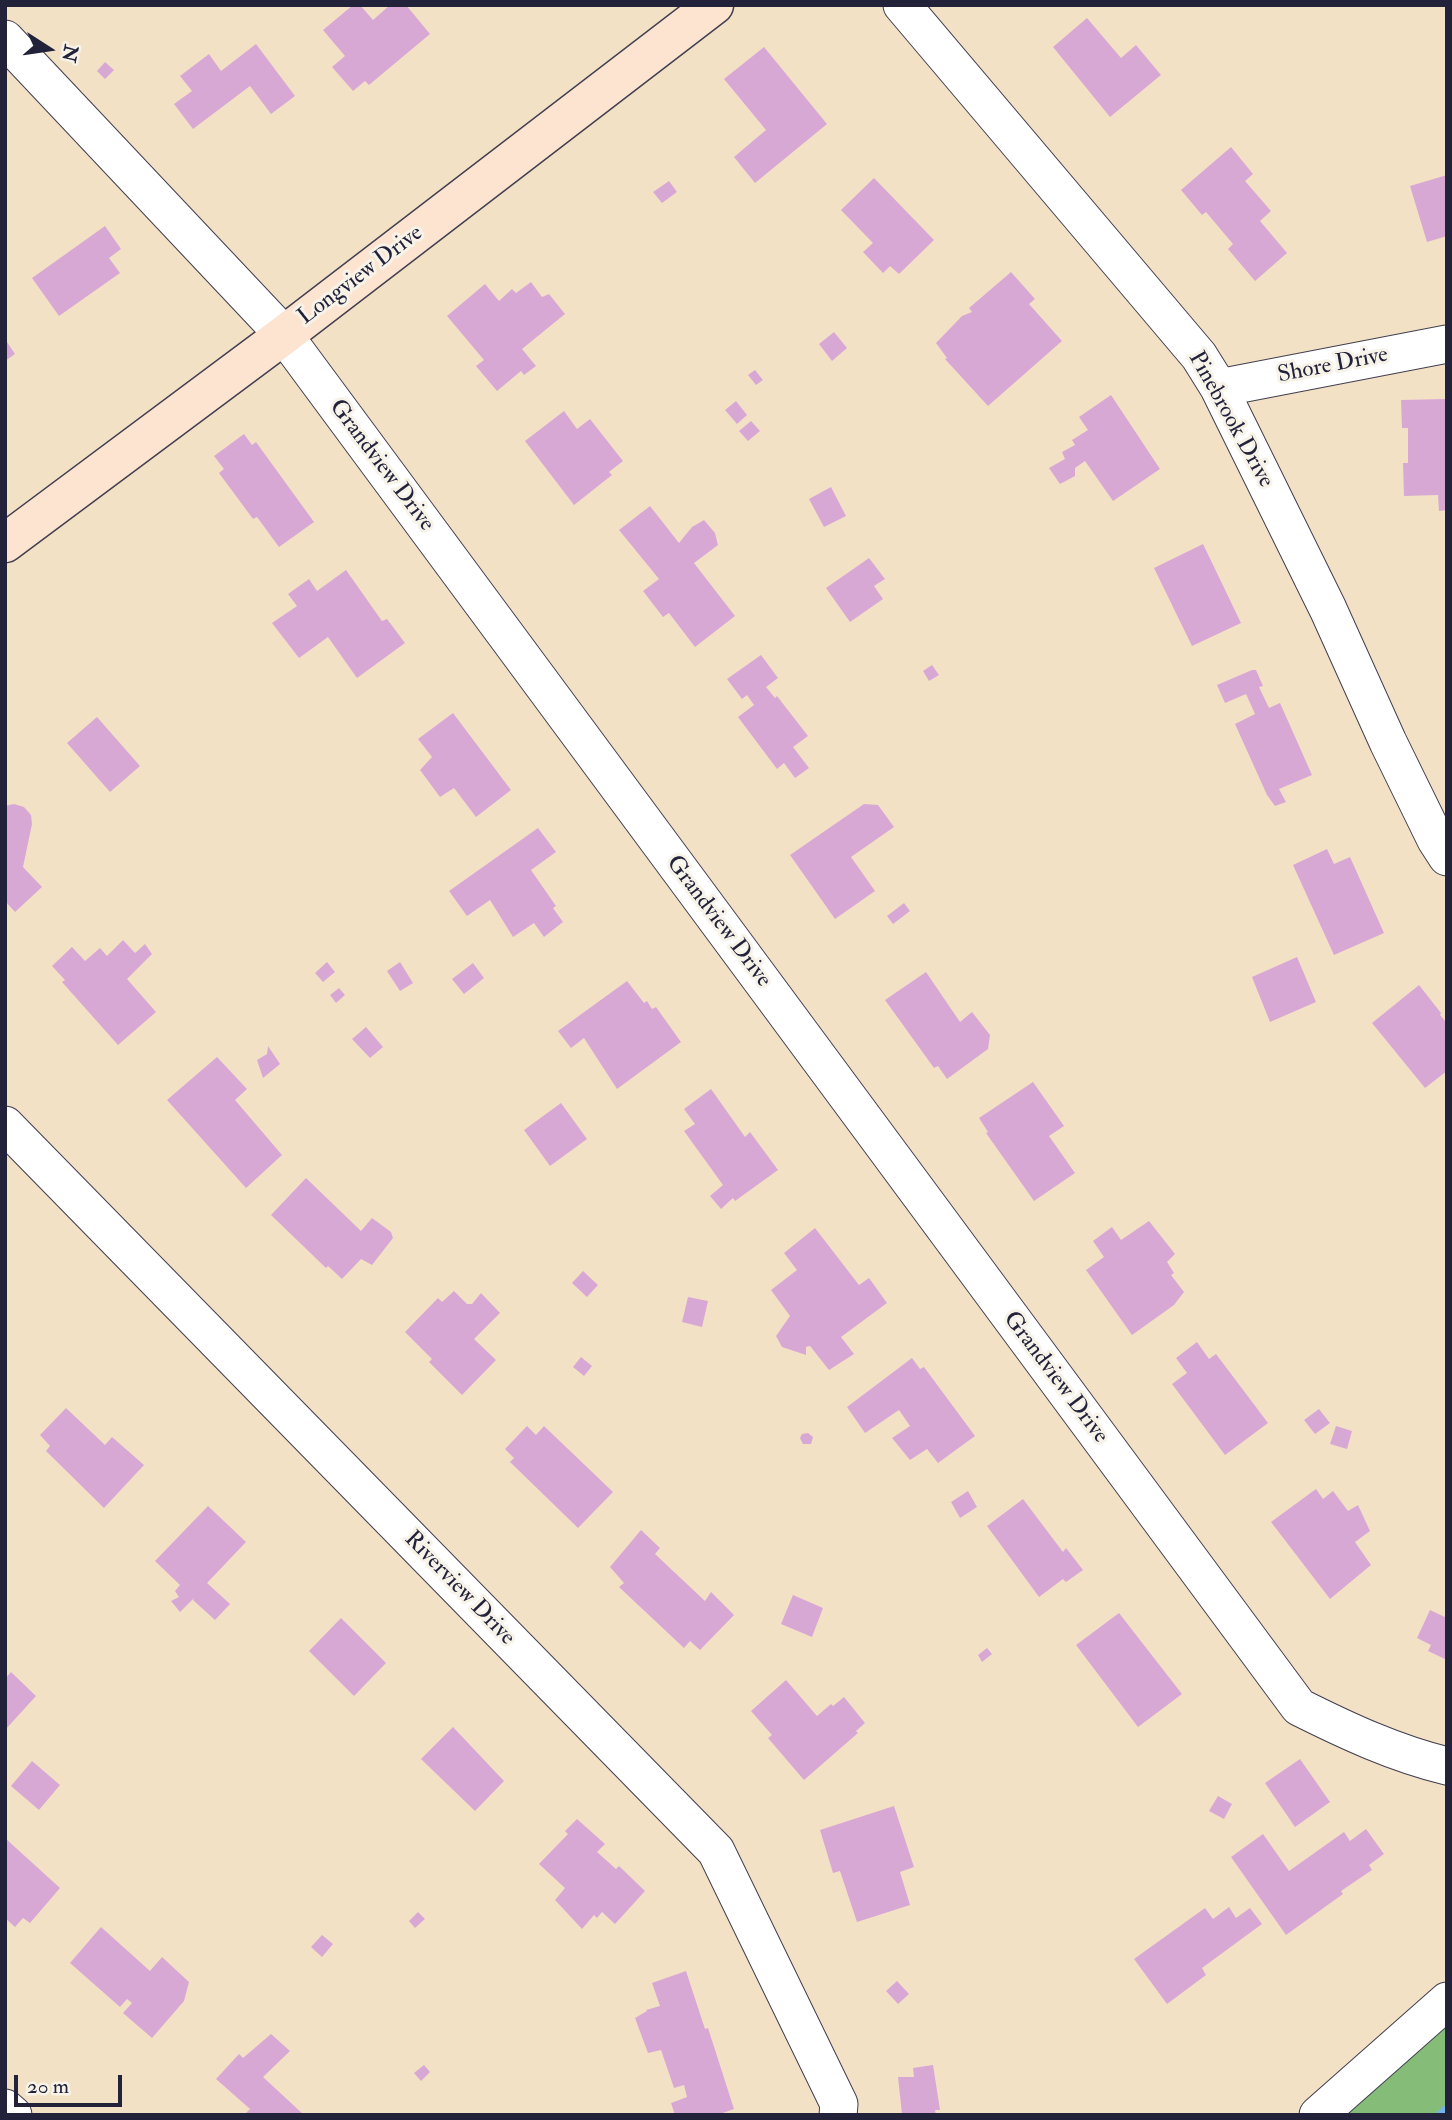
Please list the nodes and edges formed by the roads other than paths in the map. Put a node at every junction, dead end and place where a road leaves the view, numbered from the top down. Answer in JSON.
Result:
{"nodes":[{"id":1,"x":714,"y":5,"type":"edge"},
{"id":2,"x":902,"y":5,"type":"edge"},
{"id":3,"x":5,"y":39,"type":"edge"},
{"id":4,"x":284,"y":335,"type":"junction"},
{"id":5,"x":1447,"y":344,"type":"edge"},
{"id":6,"x":1219,"y":388,"type":"junction"},
{"id":7,"x":5,"y":543,"type":"edge"},
{"id":8,"x":1447,"y":857,"type":"edge"},
{"id":9,"x":5,"y":1125,"type":"edge"},
{"id":10,"x":1447,"y":1766,"type":"edge"},
{"id":11,"x":1447,"y":2001,"type":"edge"},
{"id":12,"x":5,"y":2108,"type":"edge"},
{"id":13,"x":839,"y":2109,"type":"edge"},
{"id":14,"x":13,"y":2115,"type":"edge"},
{"id":15,"x":1318,"y":2115,"type":"edge"}],
"edges":[{"from":1,"to":4,"type":"street","name":"Longview Drive"},
{"from":2,"to":6,"type":"street","name":"Pinebrook Drive"},
{"from":3,"to":4,"type":"street","name":"Grandview Drive"},
{"from":4,"to":7,"type":"street","name":"Longview Drive"},
{"from":4,"to":10,"type":"street","name":"Grandview Drive"},
{"from":5,"to":6,"type":"street","name":"Shore Drive"},
{"from":6,"to":8,"type":"street","name":"Pinebrook Drive"},
{"from":9,"to":13,"type":"street","name":"Riverview Drive"},
{"from":11,"to":15,"type":"street"},
{"from":12,"to":14,"type":"street"}]}
